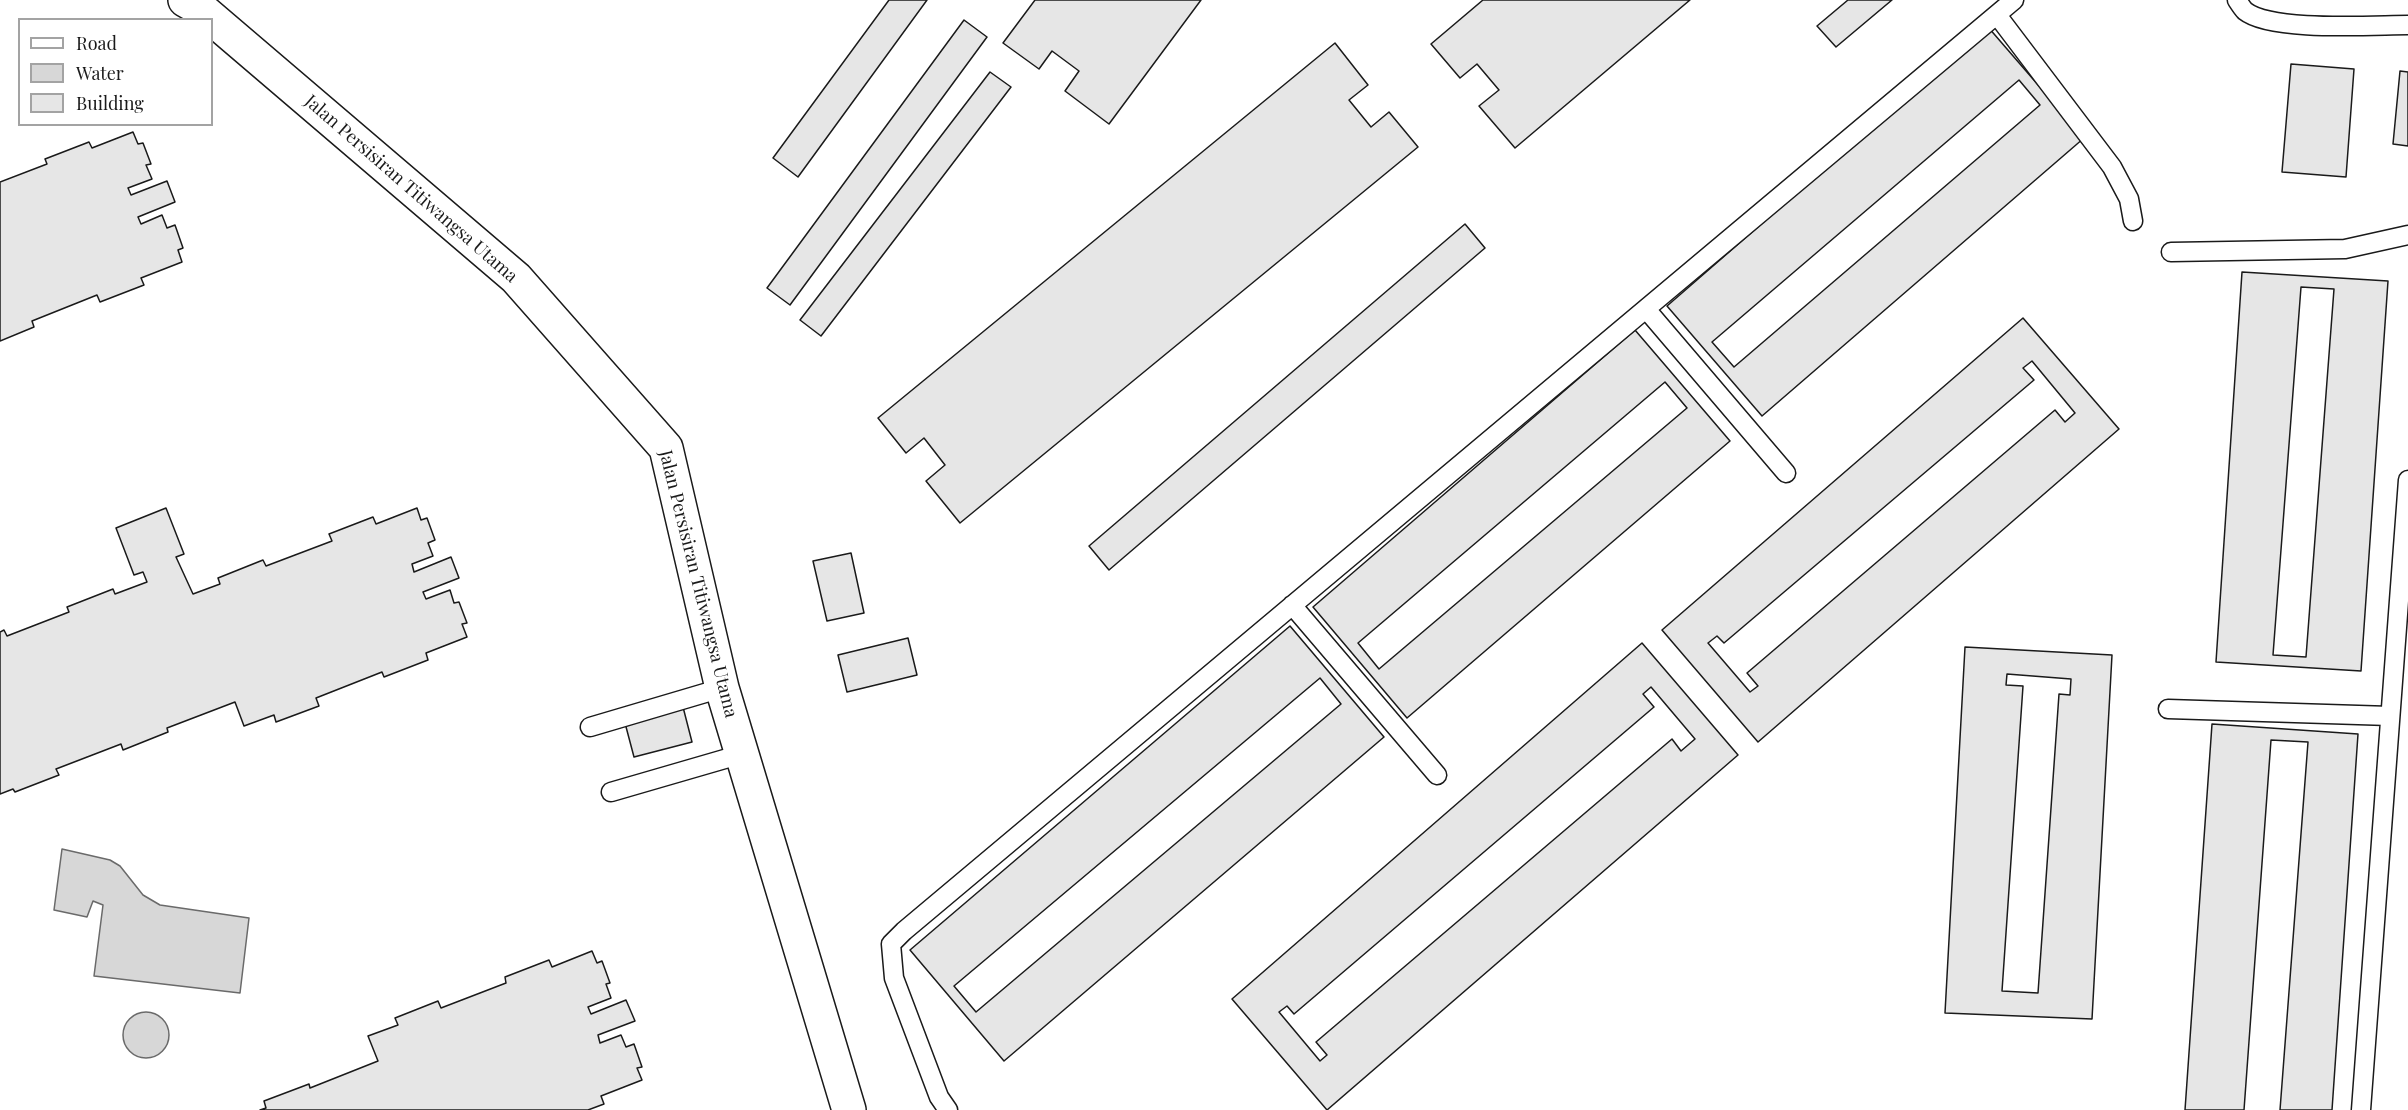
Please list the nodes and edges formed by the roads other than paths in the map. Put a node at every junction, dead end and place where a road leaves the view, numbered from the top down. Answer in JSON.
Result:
{"nodes":[{"id":1,"x":185,"y":0,"type":"edge"},
{"id":2,"x":2014,"y":0,"type":"edge"},
{"id":3,"x":2237,"y":0,"type":"edge"},
{"id":4,"x":1996,"y":15,"type":"junction"},
{"id":5,"x":212,"y":18,"type":"edge"},
{"id":6,"x":213,"y":19,"type":"edge"},
{"id":7,"x":2408,"y":25,"type":"edge"},
{"id":8,"x":2133,"y":220,"type":"dead end"},
{"id":9,"x":2408,"y":235,"type":"edge"},
{"id":10,"x":2171,"y":252,"type":"dead end"},
{"id":11,"x":1646,"y":309,"type":"junction"},
{"id":12,"x":1786,"y":473,"type":"dead end"},
{"id":13,"x":2408,"y":480,"type":"edge"},
{"id":14,"x":1292,"y":605,"type":"junction"},
{"id":15,"x":722,"y":688,"type":"junction"},
{"id":16,"x":2168,"y":709,"type":"dead end"},
{"id":17,"x":2390,"y":716,"type":"junction"},
{"id":18,"x":590,"y":727,"type":"dead end"},
{"id":19,"x":742,"y":754,"type":"junction"},
{"id":20,"x":1437,"y":775,"type":"dead end"},
{"id":21,"x":611,"y":792,"type":"dead end"},
{"id":22,"x":849,"y":1110,"type":"edge"},
{"id":23,"x":948,"y":1110,"type":"edge"},
{"id":24,"x":2361,"y":1110,"type":"edge"}],
"edges":[{"from":1,"to":5,"type":"street","name":"Jalan Persisiran Titiwangsa Utama"},
{"from":2,"to":4,"type":"lane"},
{"from":3,"to":7,"type":"lane"},
{"from":4,"to":8,"type":"lane"},
{"from":4,"to":11,"type":"lane"},
{"from":6,"to":15,"type":"street","name":"Jalan Persisiran Titiwangsa Utama"},
{"from":9,"to":10,"type":"lane"},
{"from":11,"to":12,"type":"lane"},
{"from":11,"to":14,"type":"lane"},
{"from":13,"to":17,"type":"lane"},
{"from":14,"to":20,"type":"lane"},
{"from":14,"to":23,"type":"lane"},
{"from":15,"to":18,"type":"lane"},
{"from":15,"to":19,"type":"street","name":"Jalan Persisiran Titiwangsa Utama"},
{"from":16,"to":17,"type":"lane"},
{"from":17,"to":24,"type":"lane"},
{"from":19,"to":21,"type":"lane"},
{"from":19,"to":22,"type":"street","name":"Jalan Persisiran Titiwangsa Utama"}]}
